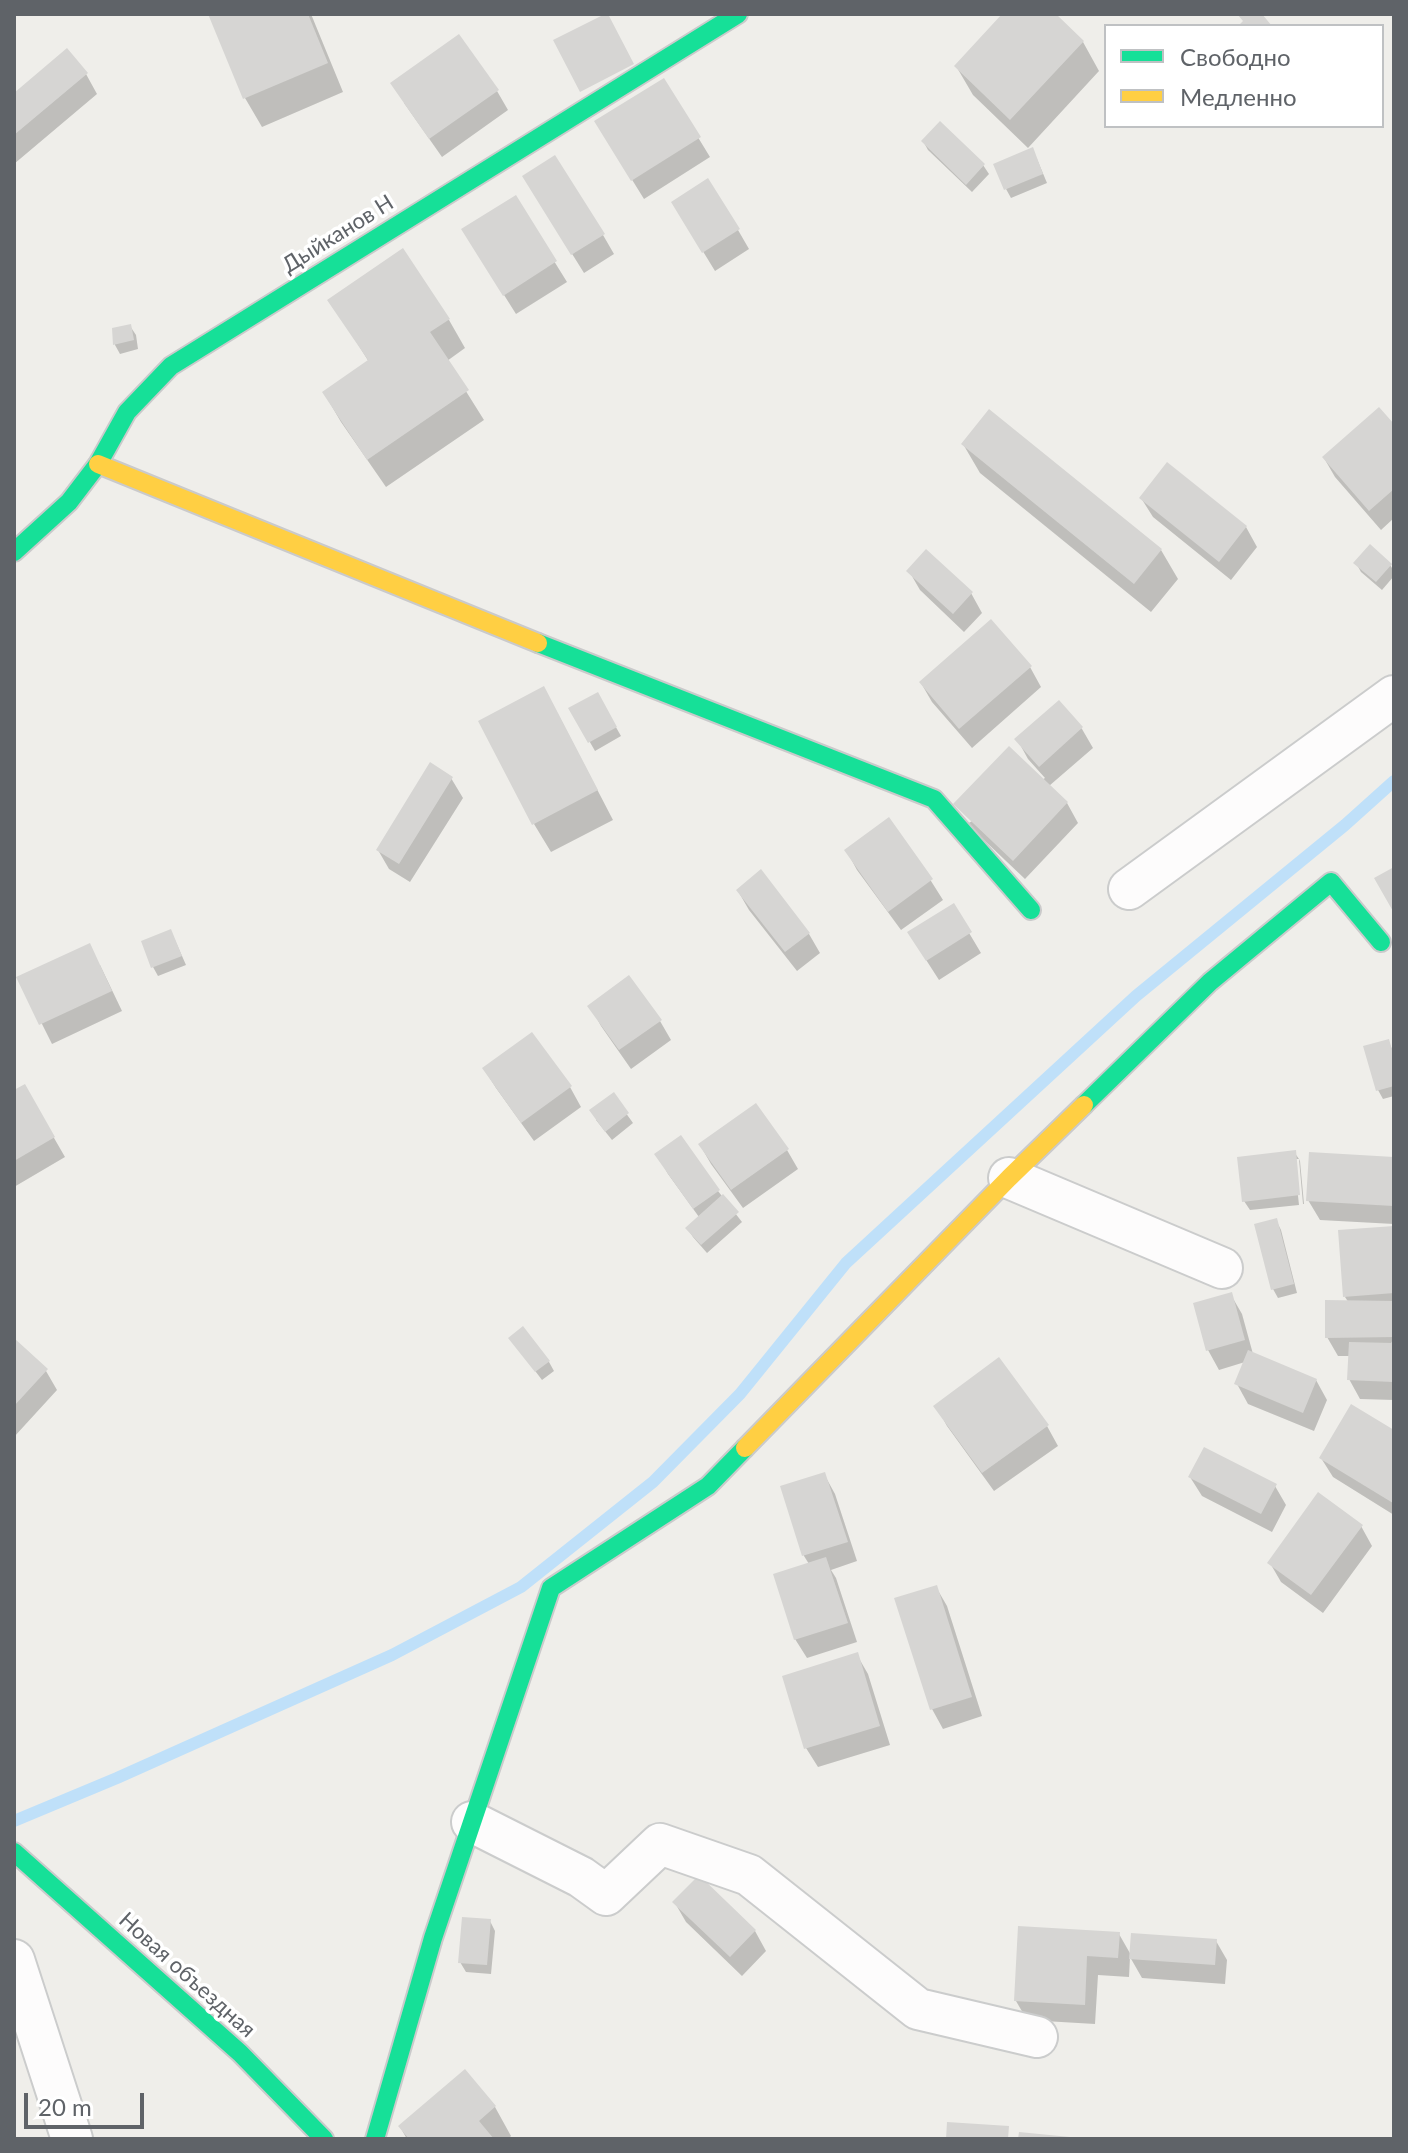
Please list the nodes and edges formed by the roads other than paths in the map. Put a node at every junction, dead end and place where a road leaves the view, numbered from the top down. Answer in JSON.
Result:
{"nodes":[{"id":1,"x":738,"y":14,"type":"edge"},
{"id":2,"x":98,"y":464,"type":"junction"},
{"id":3,"x":14,"y":552,"type":"edge"},
{"id":4,"x":1394,"y":696,"type":"edge"},
{"id":5,"x":1129,"y":889,"type":"dead end"},
{"id":6,"x":1031,"y":910,"type":"dead end"},
{"id":7,"x":1381,"y":942,"type":"dead end"},
{"id":8,"x":1009,"y":1178,"type":"junction"},
{"id":9,"x":1222,"y":1268,"type":"dead end"},
{"id":10,"x":472,"y":1822,"type":"junction"},
{"id":11,"x":18,"y":1862,"type":"edge"},
{"id":12,"x":14,"y":1960,"type":"edge"},
{"id":13,"x":1037,"y":2037,"type":"dead end"},
{"id":14,"x":72,"y":2139,"type":"edge"},
{"id":15,"x":324,"y":2139,"type":"edge"},
{"id":16,"x":375,"y":2139,"type":"edge"}],
"edges":[{"from":1,"to":2,"type":"street","name":"Дыйканов Н"},
{"from":2,"to":3,"type":"street","name":"Дыйканов Н"},
{"from":2,"to":6,"type":"street"},
{"from":4,"to":5,"type":"street"},
{"from":7,"to":8,"type":"street"},
{"from":8,"to":9,"type":"street"},
{"from":8,"to":10,"type":"street"},
{"from":10,"to":13,"type":"street"},
{"from":10,"to":16,"type":"street"},
{"from":11,"to":15,"type":"street","name":"Новая объездная"},
{"from":12,"to":14,"type":"street"}]}
